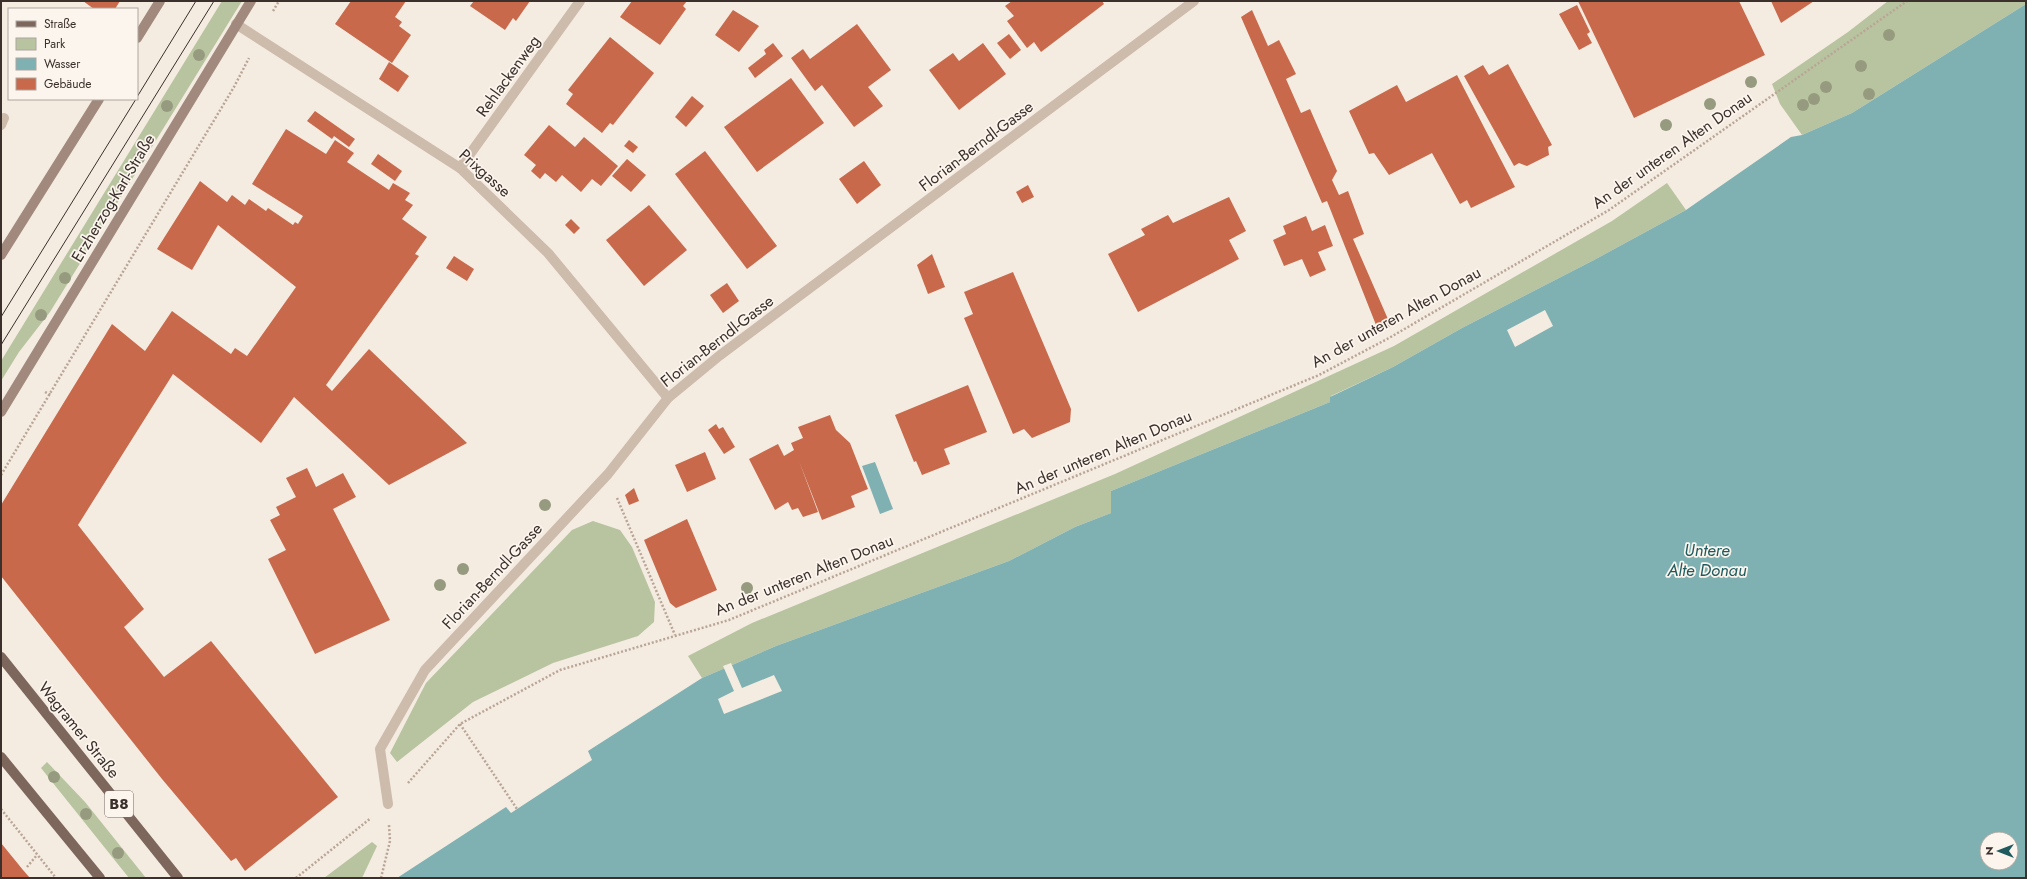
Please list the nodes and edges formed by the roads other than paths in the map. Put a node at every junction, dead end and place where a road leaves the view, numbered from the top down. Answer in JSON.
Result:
{"nodes":[{"id":1,"x":160,"y":1,"type":"edge"},
{"id":2,"x":251,"y":1,"type":"edge"},
{"id":3,"x":580,"y":1,"type":"edge"},
{"id":4,"x":1194,"y":1,"type":"edge"},
{"id":5,"x":236,"y":24,"type":"junction"},
{"id":6,"x":138,"y":36,"type":"edge"},
{"id":7,"x":98,"y":100,"type":"edge"},
{"id":8,"x":460,"y":168,"type":"junction"},
{"id":9,"x":1,"y":255,"type":"edge"},
{"id":10,"x":668,"y":398,"type":"junction"},
{"id":11,"x":1,"y":412,"type":"edge"},
{"id":12,"x":1,"y":657,"type":"edge"},
{"id":13,"x":1,"y":757,"type":"edge"},
{"id":14,"x":388,"y":804,"type":"road end"},
{"id":15,"x":100,"y":878,"type":"edge"},
{"id":16,"x":178,"y":878,"type":"edge"}],
"edges":[{"from":1,"to":6,"type":"main road"},
{"from":2,"to":5,"type":"main road","name":"Erzherzog-Karl-Straße"},
{"from":3,"to":8,"type":"street","name":"Rehlackenweg"},
{"from":4,"to":10,"type":"street","name":"Florian-Berndl-Gasse"},
{"from":5,"to":8,"type":"street","name":"Prixgasse"},
{"from":5,"to":11,"type":"main road","name":"Erzherzog-Karl-Straße"},
{"from":7,"to":9,"type":"main road"},
{"from":8,"to":10,"type":"street","name":"Prixgasse"},
{"from":10,"to":14,"type":"street","name":"Florian-Berndl-Gasse"},
{"from":12,"to":16,"type":"main road","name":"Wagramer Straße","number":"B8"},
{"from":13,"to":15,"type":"main road"}]}
